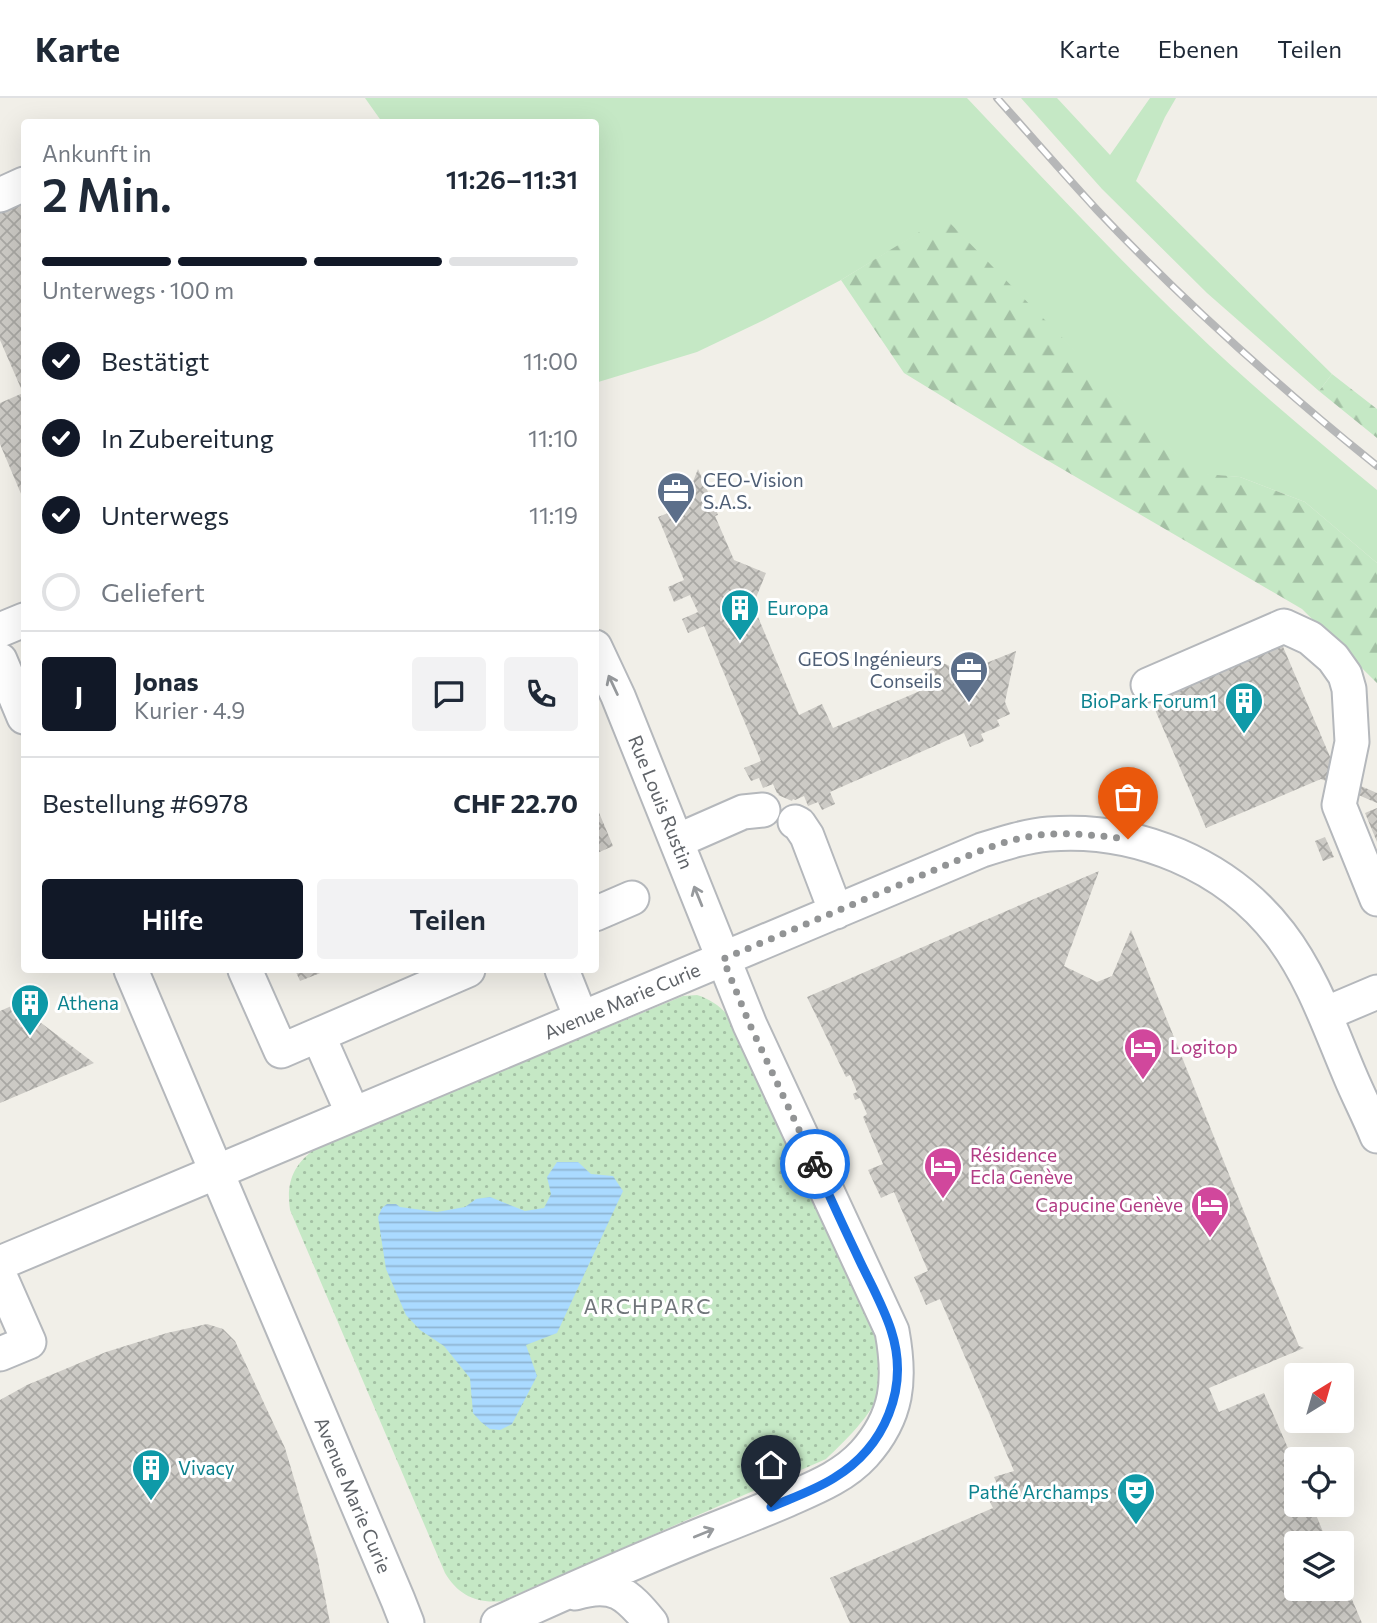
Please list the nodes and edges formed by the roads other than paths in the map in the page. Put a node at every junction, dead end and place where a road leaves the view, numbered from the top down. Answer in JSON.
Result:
{"nodes":[{"id":1,"x":21,"y":185,"type":"edge"},
{"id":2,"x":0,"y":195,"type":"edge"},
{"id":3,"x":21,"y":621,"type":"edge"},
{"id":4,"x":0,"y":630,"type":"edge"},
{"id":5,"x":599,"y":656,"type":"edge"},
{"id":6,"x":0,"y":660,"type":"edge"},
{"id":7,"x":1148,"y":685,"type":"dead end"},
{"id":8,"x":21,"y":710,"type":"edge"},
{"id":9,"x":762,"y":810,"type":"dead end"},
{"id":10,"x":795,"y":822,"type":"dead end"},
{"id":11,"x":677,"y":841,"type":"junction"},
{"id":12,"x":632,"y":898,"type":"dead end"},
{"id":13,"x":1377,"y":899,"type":"edge"},
{"id":14,"x":599,"y":912,"type":"edge"},
{"id":15,"x":836,"y":912,"type":"junction"},
{"id":16,"x":723,"y":959,"type":"junction"},
{"id":17,"x":132,"y":973,"type":"edge"},
{"id":18,"x":245,"y":973,"type":"edge"},
{"id":19,"x":461,"y":973,"type":"edge"},
{"id":20,"x":563,"y":973,"type":"edge"},
{"id":21,"x":1377,"y":992,"type":"edge"},
{"id":22,"x":1325,"y":1014,"type":"junction"},
{"id":23,"x":581,"y":1018,"type":"junction"},
{"id":24,"x":318,"y":1035,"type":"junction"},
{"id":25,"x":353,"y":1114,"type":"junction"},
{"id":26,"x":1374,"y":1120,"type":"edge"},
{"id":27,"x":216,"y":1173,"type":"junction"},
{"id":28,"x":0,"y":1263,"type":"edge"},
{"id":29,"x":0,"y":1276,"type":"edge"},
{"id":30,"x":0,"y":1354,"type":"edge"},
{"id":31,"x":536,"y":1605,"type":"junction"},
{"id":32,"x":407,"y":1623,"type":"edge"},
{"id":33,"x":498,"y":1623,"type":"edge"},
{"id":34,"x":651,"y":1623,"type":"edge"}],
"edges":[{"from":1,"to":2,"type":"street"},
{"from":3,"to":4,"type":"street"},
{"from":11,"to":5,"type":"street","name":"Rue Louis Rustin","one_way":true},
{"from":6,"to":8,"type":"street"},
{"from":7,"to":13,"type":"street"},
{"from":9,"to":11,"type":"street"},
{"from":10,"to":15,"type":"street"},
{"from":16,"to":11,"type":"street","name":"Rue Louis Rustin","one_way":true},
{"from":12,"to":14,"type":"street"},
{"from":15,"to":16,"type":"street","name":"Avenue Marie Curie"},
{"from":15,"to":22,"type":"street","name":"Avenue Marie Curie"},
{"from":16,"to":23,"type":"street","name":"Avenue Marie Curie"},
{"from":31,"to":16,"type":"street","name":"Rue Louis Rustin","one_way":true},
{"from":17,"to":27,"type":"street","name":"Avenue Marie Curie"},
{"from":18,"to":24,"type":"street"},
{"from":19,"to":24,"type":"street"},
{"from":20,"to":23,"type":"street"},
{"from":21,"to":22,"type":"street"},
{"from":22,"to":26,"type":"street","name":"Avenue Marie Curie"},
{"from":23,"to":25,"type":"street","name":"Avenue Marie Curie"},
{"from":24,"to":25,"type":"street"},
{"from":25,"to":27,"type":"street","name":"Avenue Marie Curie"},
{"from":27,"to":28,"type":"street","name":"Avenue Marie Curie"},
{"from":27,"to":32,"type":"street","name":"Avenue Marie Curie"},
{"from":29,"to":30,"type":"street"},
{"from":31,"to":33,"type":"street"},
{"from":31,"to":34,"type":"street"}]}
